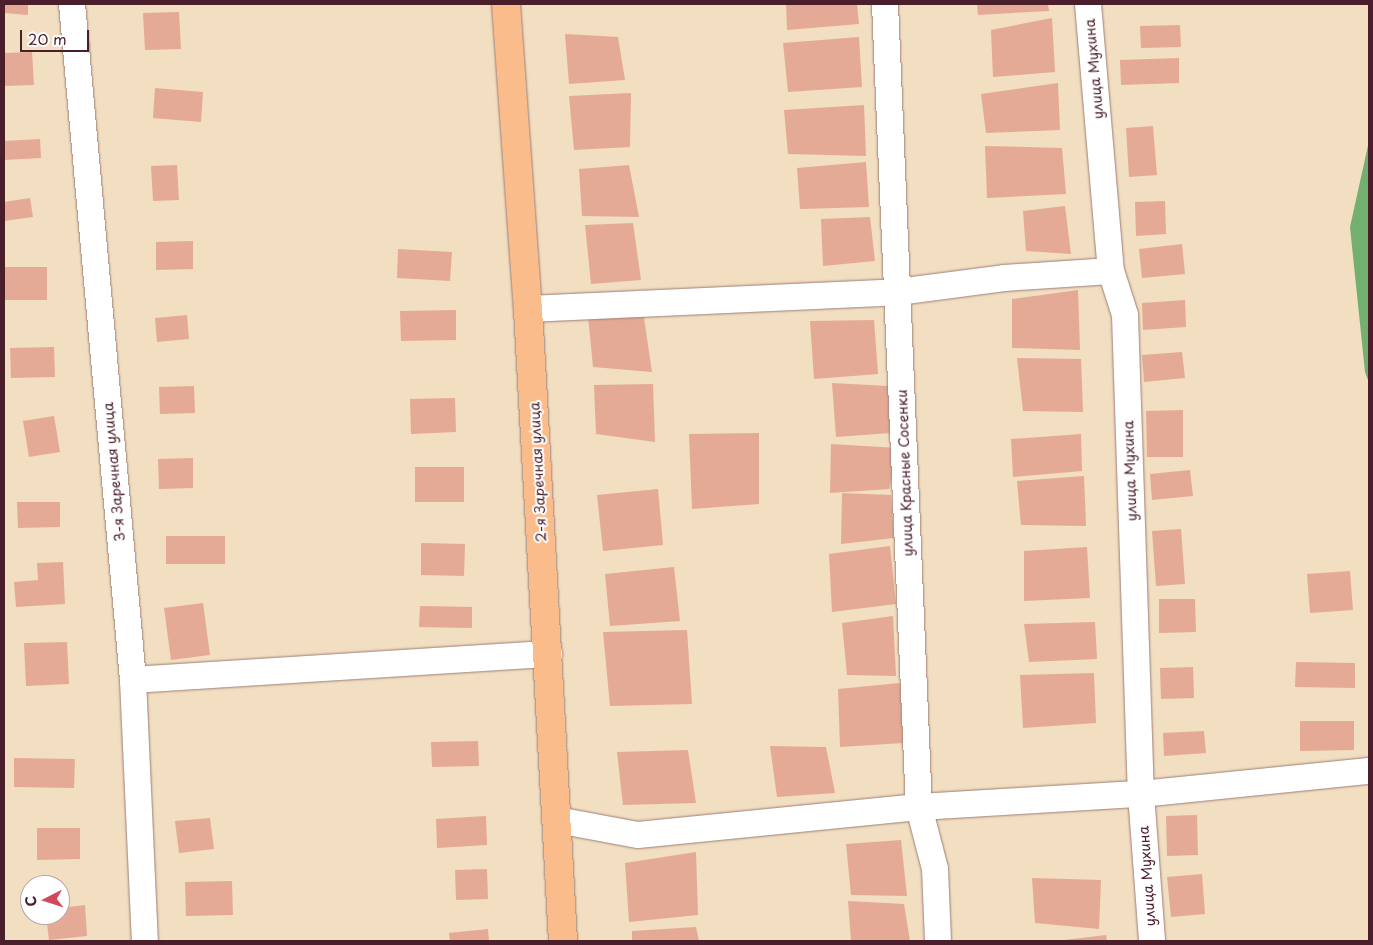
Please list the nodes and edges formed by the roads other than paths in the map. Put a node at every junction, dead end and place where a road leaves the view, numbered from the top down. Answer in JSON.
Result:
{"nodes":[{"id":1,"x":72,"y":4,"type":"edge"},
{"id":2,"x":506,"y":4,"type":"edge"},
{"id":3,"x":885,"y":4,"type":"edge"},
{"id":4,"x":1088,"y":4,"type":"edge"},
{"id":5,"x":1112,"y":271,"type":"junction"},
{"id":6,"x":898,"y":292,"type":"junction"},
{"id":7,"x":528,"y":308,"type":"junction"},
{"id":8,"x":549,"y":654,"type":"junction"},
{"id":9,"x":133,"y":680,"type":"junction"},
{"id":10,"x":1369,"y":771,"type":"edge"},
{"id":11,"x":1141,"y":794,"type":"junction"},
{"id":12,"x":919,"y":807,"type":"junction"},
{"id":13,"x":557,"y":820,"type":"junction"},
{"id":14,"x":145,"y":941,"type":"edge"},
{"id":15,"x":562,"y":941,"type":"edge"},
{"id":16,"x":938,"y":941,"type":"edge"},
{"id":17,"x":1152,"y":941,"type":"edge"}],
"edges":[{"from":1,"to":9,"type":"street","name":"3-я Заречная улица"},
{"from":2,"to":7,"type":"main road","name":"2-я Заречная улица"},
{"from":3,"to":6,"type":"street","name":"улица Красные Сосенки"},
{"from":4,"to":5,"type":"street","name":"улица Мухина"},
{"from":5,"to":6,"type":"street"},
{"from":5,"to":11,"type":"street","name":"улица Мухина"},
{"from":6,"to":7,"type":"street"},
{"from":6,"to":12,"type":"street","name":"улица Красные Сосенки"},
{"from":7,"to":8,"type":"main road","name":"2-я Заречная улица"},
{"from":8,"to":9,"type":"street"},
{"from":8,"to":13,"type":"main road","name":"2-я Заречная улица"},
{"from":9,"to":14,"type":"street","name":"3-я Заречная улица"},
{"from":10,"to":11,"type":"street"},
{"from":11,"to":12,"type":"street"},
{"from":11,"to":17,"type":"street","name":"улица Мухина"},
{"from":12,"to":13,"type":"street"},
{"from":12,"to":16,"type":"street","name":"улица Красные Сосенки"},
{"from":13,"to":15,"type":"main road","name":"2-я Заречная улица"}]}
